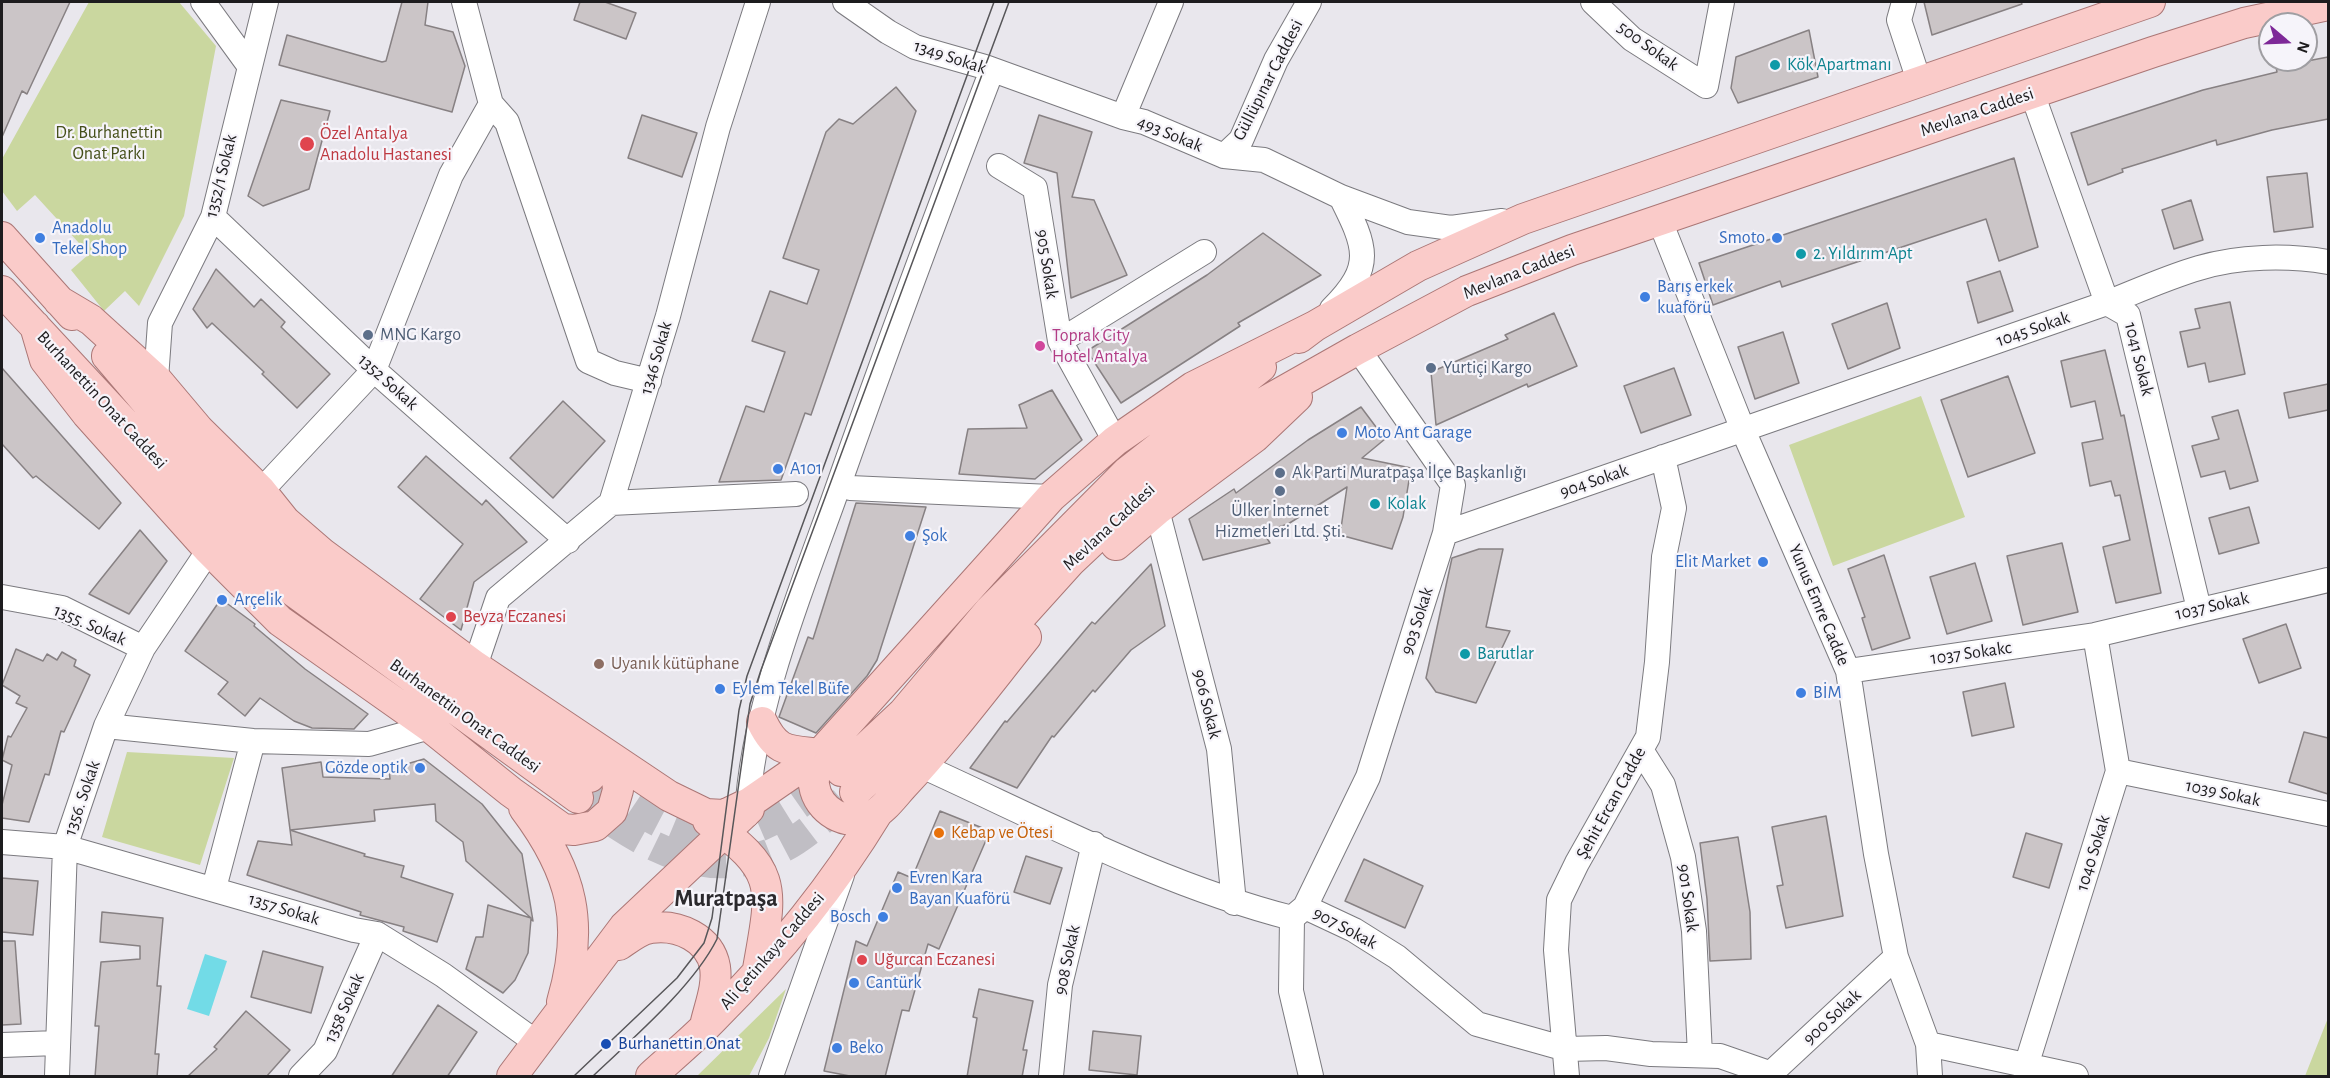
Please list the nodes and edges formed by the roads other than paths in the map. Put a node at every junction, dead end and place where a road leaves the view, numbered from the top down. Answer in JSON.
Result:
{"nodes":[{"id":1,"x":203,"y":2,"type":"edge"},
{"id":2,"x":266,"y":2,"type":"edge"},
{"id":3,"x":464,"y":2,"type":"edge"},
{"id":4,"x":758,"y":2,"type":"edge"},
{"id":5,"x":845,"y":2,"type":"edge"},
{"id":6,"x":1171,"y":2,"type":"edge"},
{"id":7,"x":1309,"y":2,"type":"edge"},
{"id":8,"x":1593,"y":2,"type":"edge"},
{"id":9,"x":1722,"y":2,"type":"edge"},
{"id":10,"x":1904,"y":2,"type":"edge"},
{"id":11,"x":2150,"y":2,"type":"edge"},
{"id":12,"x":2328,"y":5,"type":"edge"},
{"id":13,"x":248,"y":64,"type":"junction"},
{"id":14,"x":994,"y":70,"type":"junction"},
{"id":15,"x":1919,"y":81,"type":"junction"},
{"id":16,"x":2032,"y":93,"type":"junction"},
{"id":17,"x":490,"y":104,"type":"junction"},
{"id":18,"x":1123,"y":117,"type":"junction"},
{"id":19,"x":1224,"y":156,"type":"junction"},
{"id":20,"x":999,"y":166,"type":"dead end"},
{"id":21,"x":1341,"y":197,"type":"junction"},
{"id":22,"x":213,"y":218,"type":"junction"},
{"id":23,"x":1523,"y":219,"type":"junction"},
{"id":24,"x":1660,"y":221,"type":"junction"},
{"id":25,"x":2,"y":237,"type":"edge"},
{"id":26,"x":1204,"y":252,"type":"dead end"},
{"id":27,"x":2328,"y":262,"type":"edge"},
{"id":28,"x":2,"y":291,"type":"edge"},
{"id":29,"x":59,"y":301,"type":"junction"},
{"id":30,"x":2107,"y":303,"type":"junction"},
{"id":31,"x":35,"y":326,"type":"junction"},
{"id":32,"x":1314,"y":326,"type":"junction"},
{"id":33,"x":1060,"y":341,"type":"junction"},
{"id":34,"x":1358,"y":349,"type":"junction"},
{"id":35,"x":1329,"y":366,"type":"junction"},
{"id":36,"x":374,"y":370,"type":"junction"},
{"id":37,"x":156,"y":379,"type":"junction"},
{"id":38,"x":649,"y":381,"type":"junction"},
{"id":39,"x":1743,"y":430,"type":"junction"},
{"id":40,"x":1115,"y":441,"type":"junction"},
{"id":41,"x":1663,"y":457,"type":"junction"},
{"id":42,"x":850,"y":488,"type":"dead end"},
{"id":43,"x":261,"y":491,"type":"junction"},
{"id":44,"x":796,"y":494,"type":"dead end"},
{"id":45,"x":1051,"y":497,"type":"junction"},
{"id":46,"x":611,"y":503,"type":"junction"},
{"id":47,"x":1157,"y":510,"type":"junction"},
{"id":48,"x":1445,"y":533,"type":"junction"},
{"id":49,"x":568,"y":541,"type":"junction"},
{"id":50,"x":209,"y":550,"type":"junction"},
{"id":51,"x":2328,"y":580,"type":"edge"},
{"id":52,"x":2,"y":597,"type":"edge"},
{"id":53,"x":2199,"y":609,"type":"junction"},
{"id":54,"x":2095,"y":635,"type":"junction"},
{"id":55,"x":143,"y":648,"type":"junction"},
{"id":56,"x":475,"y":666,"type":"junction"},
{"id":57,"x":1848,"y":671,"type":"junction"},
{"id":58,"x":762,"y":722,"type":"junction"},
{"id":59,"x":106,"y":726,"type":"junction"},
{"id":60,"x":430,"y":727,"type":"junction"},
{"id":61,"x":253,"y":741,"type":"junction"},
{"id":62,"x":1641,"y":750,"type":"junction"},
{"id":63,"x":922,"y":766,"type":"junction"},
{"id":64,"x":2118,"y":771,"type":"junction"},
{"id":65,"x":839,"y":772,"type":"junction"},
{"id":66,"x":590,"y":776,"type":"junction"},
{"id":67,"x":511,"y":792,"type":"junction"},
{"id":68,"x":686,"y":805,"type":"junction"},
{"id":69,"x":748,"y":807,"type":"junction"},
{"id":70,"x":878,"y":812,"type":"junction"},
{"id":71,"x":2328,"y":814,"type":"edge"},
{"id":72,"x":722,"y":832,"type":"junction"},
{"id":73,"x":2,"y":842,"type":"edge"},
{"id":74,"x":1094,"y":844,"type":"junction"},
{"id":75,"x":65,"y":847,"type":"junction"},
{"id":76,"x":746,"y":851,"type":"junction"},
{"id":77,"x":845,"y":867,"type":"junction"},
{"id":78,"x":214,"y":888,"type":"junction"},
{"id":79,"x":1234,"y":903,"type":"junction"},
{"id":80,"x":1298,"y":912,"type":"junction"},
{"id":81,"x":377,"y":933,"type":"junction"},
{"id":82,"x":1896,"y":957,"type":"junction"},
{"id":83,"x":601,"y":959,"type":"junction"},
{"id":84,"x":757,"y":972,"type":"junction"},
{"id":85,"x":558,"y":1015,"type":"junction"},
{"id":86,"x":705,"y":1026,"type":"junction"},
{"id":87,"x":57,"y":1043,"type":"junction"},
{"id":88,"x":537,"y":1043,"type":"junction"},
{"id":89,"x":1928,"y":1044,"type":"junction"},
{"id":90,"x":2,"y":1045,"type":"edge"},
{"id":91,"x":1566,"y":1049,"type":"junction"},
{"id":92,"x":1700,"y":1055,"type":"junction"},
{"id":93,"x":2026,"y":1066,"type":"junction"},
{"id":94,"x":1769,"y":1075,"type":"edge"},
{"id":95,"x":57,"y":1077,"type":"edge"},
{"id":96,"x":301,"y":1077,"type":"edge"},
{"id":97,"x":512,"y":1077,"type":"edge"},
{"id":98,"x":651,"y":1077,"type":"edge"},
{"id":99,"x":771,"y":1077,"type":"edge"},
{"id":100,"x":1051,"y":1077,"type":"edge"},
{"id":101,"x":1311,"y":1077,"type":"edge"},
{"id":102,"x":1567,"y":1077,"type":"edge"},
{"id":103,"x":1930,"y":1077,"type":"edge"},
{"id":104,"x":2076,"y":1077,"type":"edge"}],
"edges":[{"from":1,"to":13,"type":"street"},
{"from":2,"to":13,"type":"street","name":"1352/1 Sokak"},
{"from":3,"to":17,"type":"street"},
{"from":4,"to":38,"type":"street","name":"1346 Sokak"},
{"from":5,"to":14,"type":"street","name":"1349 Sokak"},
{"from":6,"to":18,"type":"street"},
{"from":7,"to":19,"type":"street","name":"Güllüpınar Caddesi"},
{"from":8,"to":9,"type":"street","name":"500 Sokak"},
{"from":10,"to":15,"type":"street"},
{"from":11,"to":15,"type":"main road","name":"Mevlana Caddesi"},
{"from":12,"to":16,"type":"main road","name":"Mevlana Caddesi"},
{"from":13,"to":22,"type":"street","name":"1352/1 Sokak"},
{"from":14,"to":18,"type":"street","name":"493 Sokak"},
{"from":14,"to":58,"type":"street"},
{"from":15,"to":23,"type":"main road","name":"Mevlana Caddesi"},
{"from":16,"to":24,"type":"main road","name":"Mevlana Caddesi"},
{"from":16,"to":30,"type":"street","name":"1041 Sokak"},
{"from":17,"to":36,"type":"street"},
{"from":17,"to":38,"type":"street"},
{"from":18,"to":19,"type":"street","name":"493 Sokak"},
{"from":19,"to":21,"type":"street","name":"493 Sokak"},
{"from":20,"to":33,"type":"street","name":"905 Sokak"},
{"from":21,"to":23,"type":"street","name":"493 Sokak"},
{"from":21,"to":32,"type":"street"},
{"from":22,"to":36,"type":"street","name":"1352 Sokak"},
{"from":22,"to":37,"type":"street","name":"1352/1 Sokak"},
{"from":23,"to":32,"type":"main road","name":"Mevlana Caddesi"},
{"from":24,"to":34,"type":"main road","name":"Mevlana Caddesi"},
{"from":24,"to":39,"type":"street","name":"Yunus Emre Cadde"},
{"from":25,"to":29,"type":"main road","name":"Burhanettin Onat Caddesi"},
{"from":26,"to":33,"type":"street"},
{"from":27,"to":30,"type":"street","name":"1045 Sokak"},
{"from":28,"to":31,"type":"main road"},
{"from":29,"to":37,"type":"main road","name":"Burhanettin Onat Caddesi"},
{"from":29,"to":66,"type":"main road","name":"Burhanettin Onat Caddesi"},
{"from":30,"to":39,"type":"street","name":"1045 Sokak"},
{"from":30,"to":53,"type":"street","name":"1041 Sokak"},
{"from":31,"to":50,"type":"main road","name":"Burhanettin Onat Caddesi"},
{"from":31,"to":66,"type":"main road","name":"Burhanettin Onat Caddesi"},
{"from":32,"to":40,"type":"main road"},
{"from":32,"to":65,"type":"main road","name":"Mevlana Caddesi"},
{"from":33,"to":40,"type":"street","name":"905 Sokak"},
{"from":34,"to":35,"type":"main road","name":"Mevlana Caddesi"},
{"from":34,"to":48,"type":"street","name":"903 Sokak"},
{"from":35,"to":47,"type":"main road","name":"Ali Çetinkaya Caddesi"},
{"from":35,"to":65,"type":"main road","name":"Mevlana Caddesi"},
{"from":36,"to":43,"type":"street"},
{"from":36,"to":49,"type":"street","name":"1352 Sokak"},
{"from":37,"to":43,"type":"main road","name":"Burhanettin Onat Caddesi"},
{"from":38,"to":46,"type":"street","name":"1346 Sokak"},
{"from":39,"to":41,"type":"street","name":"904 Sokak"},
{"from":39,"to":57,"type":"street","name":"Yunus Emre Cadde"},
{"from":40,"to":45,"type":"main road"},
{"from":41,"to":48,"type":"street","name":"904 Sokak"},
{"from":41,"to":62,"type":"street","name":"Şehit Ercan Cadde"},
{"from":42,"to":45,"type":"street"},
{"from":43,"to":56,"type":"main road","name":"Burhanettin Onat Caddesi"},
{"from":44,"to":46,"type":"street"},
{"from":45,"to":65,"type":"main road"},
{"from":46,"to":49,"type":"street"},
{"from":47,"to":63,"type":"main road","name":"Ali Çetinkaya Caddesi"},
{"from":47,"to":79,"type":"street","name":"906 Sokak"},
{"from":48,"to":80,"type":"street","name":"903 Sokak"},
{"from":49,"to":56,"type":"street"},
{"from":50,"to":55,"type":"street","name":"1356. Sokak"},
{"from":50,"to":60,"type":"main road","name":"Burhanettin Onat Caddesi"},
{"from":51,"to":53,"type":"street","name":"1037 Sokak"},
{"from":52,"to":55,"type":"street","name":"1355. Sokak"},
{"from":53,"to":54,"type":"street","name":"1037 Sokak"},
{"from":54,"to":57,"type":"street","name":"1037 Sokakc"},
{"from":54,"to":64,"type":"street","name":"1040 Sokak"},
{"from":55,"to":59,"type":"street","name":"1356. Sokak"},
{"from":56,"to":66,"type":"main road","name":"Burhanettin Onat Caddesi"},
{"from":57,"to":82,"type":"street","name":"Yunus Emre Cadde"},
{"from":58,"to":65,"type":"main road"},
{"from":58,"to":69,"type":"street"},
{"from":59,"to":61,"type":"street"},
{"from":59,"to":75,"type":"street","name":"1356. Sokak"},
{"from":60,"to":61,"type":"street"},
{"from":60,"to":67,"type":"main road","name":"Burhanettin Onat Caddesi"},
{"from":61,"to":78,"type":"street"},
{"from":62,"to":91,"type":"street","name":"Şehit Ercan Cadde"},
{"from":62,"to":92,"type":"street","name":"901 Sokak"},
{"from":63,"to":70,"type":"main road","name":"Ali Çetinkaya Caddesi"},
{"from":63,"to":74,"type":"street","name":"907 Sokak"},
{"from":64,"to":71,"type":"street","name":"1039 Sokak"},
{"from":64,"to":93,"type":"street","name":"1040 Sokak"},
{"from":65,"to":69,"type":"main road"},
{"from":65,"to":70,"type":"main road"},
{"from":66,"to":67,"type":"main road"},
{"from":66,"to":68,"type":"main road","name":"Burhanettin Onat Caddesi"},
{"from":67,"to":85,"type":"main road"},
{"from":68,"to":69,"type":"main road"},
{"from":68,"to":72,"type":"main road"},
{"from":69,"to":72,"type":"main road"},
{"from":69,"to":76,"type":"street"},
{"from":70,"to":77,"type":"main road","name":"Ali Çetinkaya Caddesi"},
{"from":72,"to":76,"type":"main road"},
{"from":72,"to":83,"type":"main road"},
{"from":73,"to":75,"type":"street","name":"1357 Sokak"},
{"from":74,"to":79,"type":"street","name":"907 Sokak"},
{"from":74,"to":100,"type":"street","name":"908 Sokak"},
{"from":75,"to":78,"type":"street","name":"1357 Sokak"},
{"from":75,"to":87,"type":"street","name":"1356. Sokak"},
{"from":76,"to":84,"type":"main road"},
{"from":77,"to":84,"type":"main road","name":"Ali Çetinkaya Caddesi"},
{"from":77,"to":99,"type":"street"},
{"from":78,"to":81,"type":"street","name":"1357 Sokak"},
{"from":79,"to":80,"type":"street","name":"907 Sokak"},
{"from":80,"to":91,"type":"street","name":"907 Sokak"},
{"from":80,"to":101,"type":"street","name":"903 Sokak"},
{"from":81,"to":88,"type":"street","name":"1357 Sokak"},
{"from":81,"to":96,"type":"street","name":"1358 Sokak"},
{"from":82,"to":89,"type":"street","name":"Yunus Emre Cadde"},
{"from":82,"to":94,"type":"street","name":"900 Sokak"},
{"from":83,"to":85,"type":"main road"},
{"from":83,"to":86,"type":"main road"},
{"from":84,"to":86,"type":"main road","name":"Ali Çetinkaya Caddesi"},
{"from":85,"to":88,"type":"main road"},
{"from":86,"to":98,"type":"main road","name":"Ali Çetinkaya Caddesi"},
{"from":87,"to":90,"type":"street"},
{"from":87,"to":95,"type":"street","name":"1356. Sokak"},
{"from":88,"to":97,"type":"main road"},
{"from":89,"to":93,"type":"street"},
{"from":89,"to":103,"type":"street","name":"Yunus Emre Cadde"},
{"from":91,"to":92,"type":"street","name":"907 Sokak"},
{"from":91,"to":102,"type":"street","name":"Şehit Ercan Cadde"},
{"from":92,"to":94,"type":"street","name":"907 Sokak"},
{"from":93,"to":104,"type":"street"}]}
